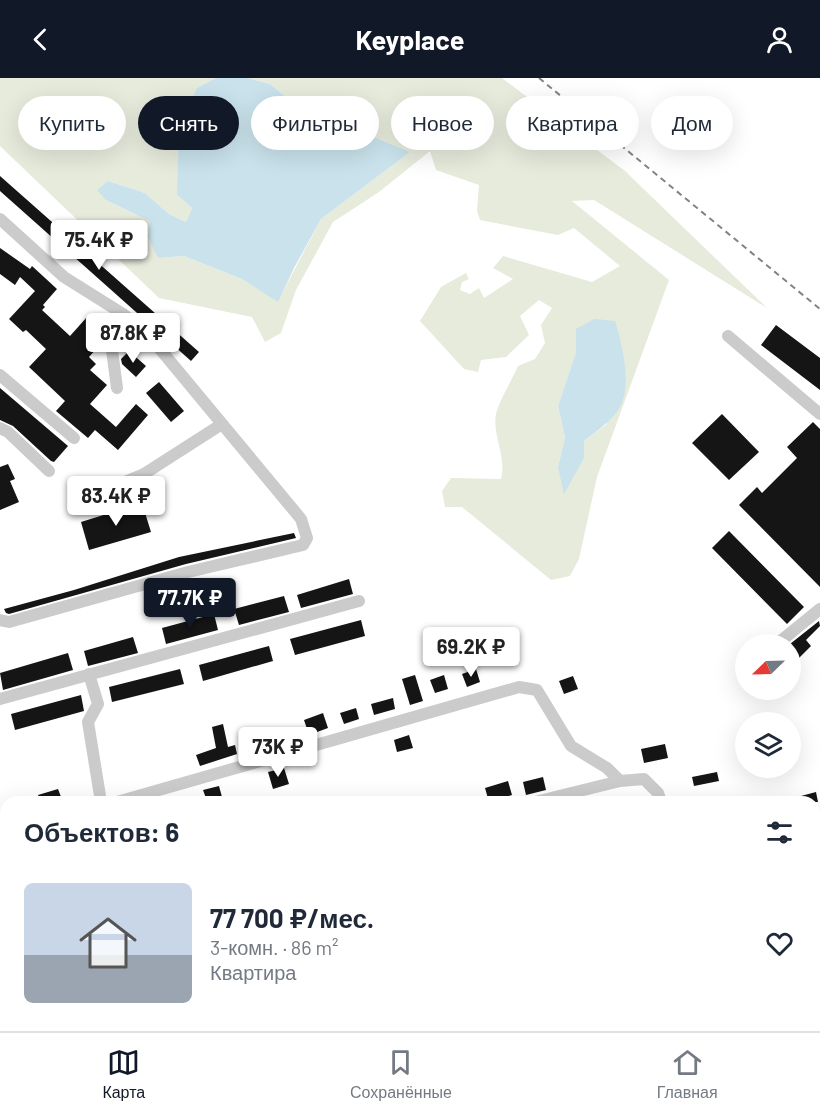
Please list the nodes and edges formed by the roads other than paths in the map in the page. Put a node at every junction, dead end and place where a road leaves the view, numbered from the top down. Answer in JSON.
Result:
{"nodes":[{"id":1,"x":0,"y":219,"type":"edge"},
{"id":2,"x":123,"y":314,"type":"junction"},
{"id":3,"x":728,"y":336,"type":"dead end"},
{"id":4,"x":0,"y":375,"type":"edge"},
{"id":5,"x":117,"y":388,"type":"dead end"},
{"id":6,"x":820,"y":414,"type":"edge"},
{"id":7,"x":222,"y":424,"type":"junction"},
{"id":8,"x":0,"y":428,"type":"edge"},
{"id":9,"x":74,"y":438,"type":"dead end"},
{"id":10,"x":49,"y":471,"type":"dead end"},
{"id":11,"x":74,"y":503,"type":"dead end"},
{"id":12,"x":359,"y":601,"type":"dead end"},
{"id":13,"x":820,"y":609,"type":"edge"},
{"id":14,"x":0,"y":620,"type":"edge"},
{"id":15,"x":789,"y":634,"type":"edge"},
{"id":16,"x":89,"y":674,"type":"junction"},
{"id":17,"x":0,"y":699,"type":"edge"},
{"id":18,"x":620,"y":781,"type":"junction"},
{"id":19,"x":100,"y":796,"type":"edge"},
{"id":20,"x":138,"y":796,"type":"edge"},
{"id":21,"x":559,"y":796,"type":"edge"},
{"id":22,"x":659,"y":796,"type":"edge"}],
"edges":[{"from":1,"to":2,"type":"street"},
{"from":2,"to":5,"type":"street"},
{"from":2,"to":7,"type":"street"},
{"from":3,"to":6,"type":"street"},
{"from":4,"to":9,"type":"street"},
{"from":7,"to":11,"type":"street"},
{"from":7,"to":14,"type":"street"},
{"from":8,"to":10,"type":"street"},
{"from":12,"to":16,"type":"street"},
{"from":13,"to":15,"type":"street"},
{"from":16,"to":17,"type":"street"},
{"from":16,"to":19,"type":"street"},
{"from":18,"to":20,"type":"street"},
{"from":18,"to":21,"type":"street"},
{"from":18,"to":22,"type":"street"}]}
